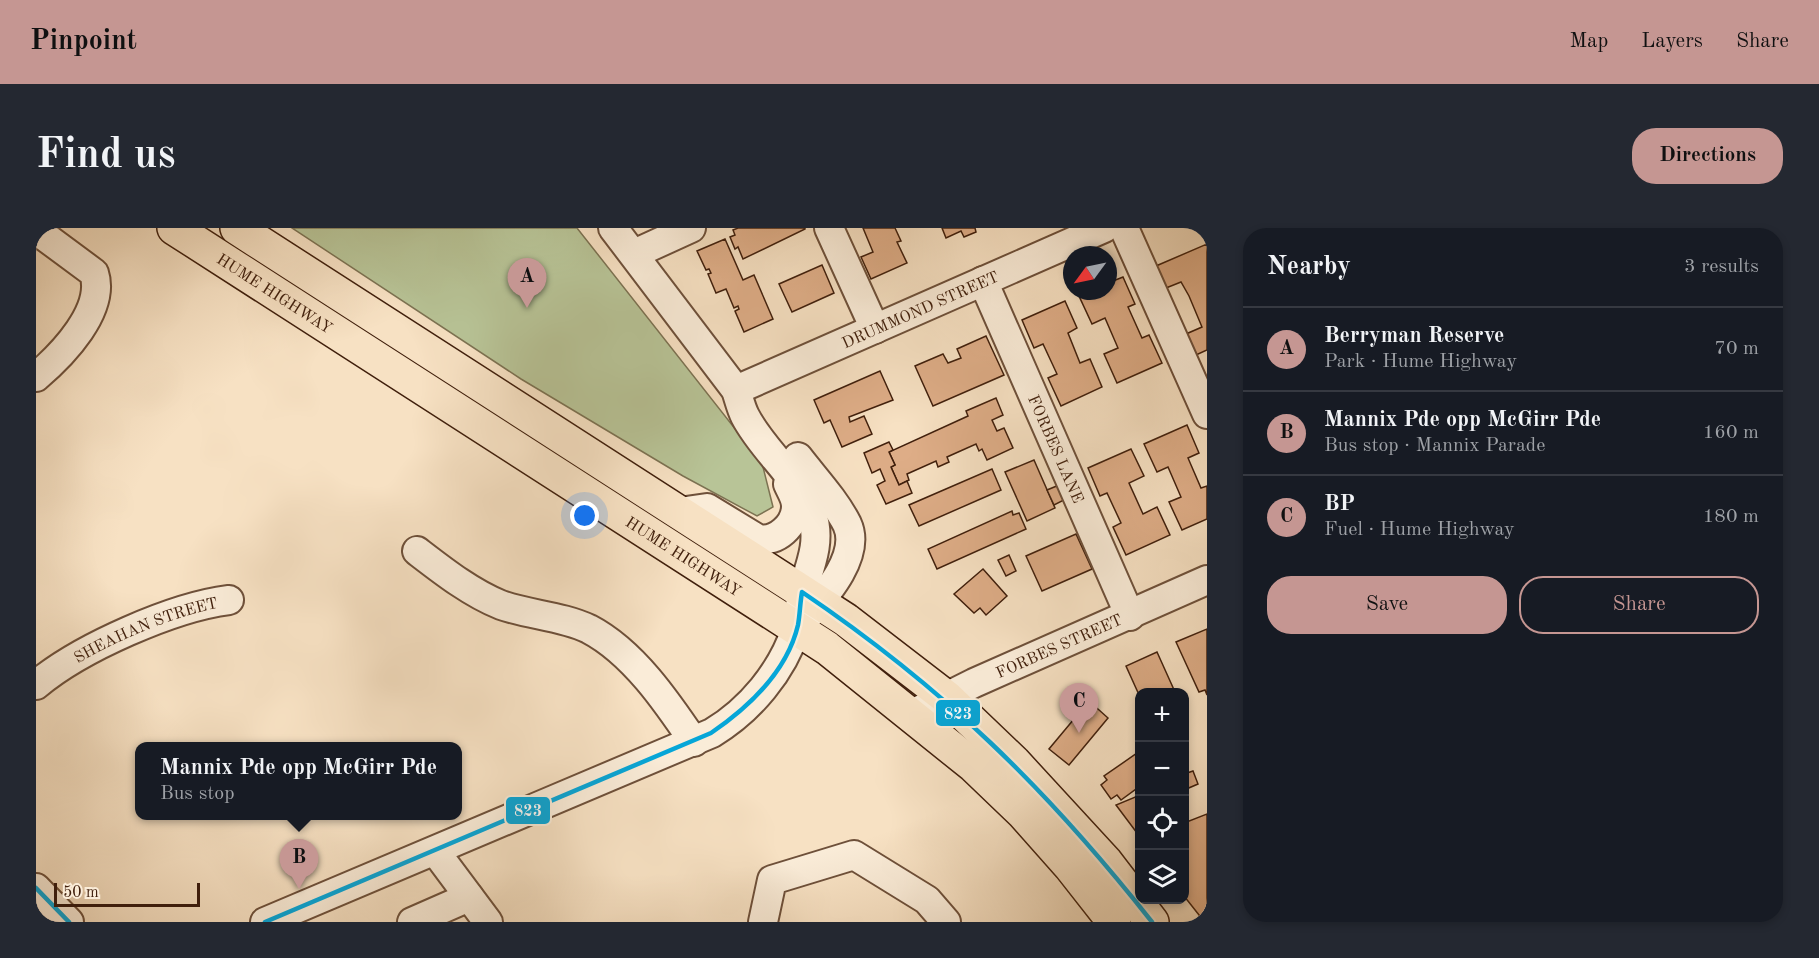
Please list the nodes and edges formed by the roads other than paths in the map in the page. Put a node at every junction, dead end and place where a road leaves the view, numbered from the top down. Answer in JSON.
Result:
{"nodes":[{"id":1,"x":174,"y":228,"type":"edge"},
{"id":2,"x":237,"y":228,"type":"edge"},
{"id":3,"x":613,"y":228,"type":"edge"},
{"id":4,"x":692,"y":228,"type":"edge"},
{"id":5,"x":829,"y":228,"type":"edge"},
{"id":6,"x":1104,"y":228,"type":"edge"},
{"id":7,"x":1124,"y":228,"type":"edge"},
{"id":8,"x":36,"y":230,"type":"edge"},
{"id":9,"x":634,"y":254,"type":"junction"},
{"id":10,"x":983,"y":281,"type":"junction"},
{"id":11,"x":874,"y":329,"type":"junction"},
{"id":12,"x":36,"y":377,"type":"edge"},
{"id":13,"x":736,"y":390,"type":"junction"},
{"id":14,"x":1207,"y":414,"type":"edge"},
{"id":15,"x":770,"y":450,"type":"junction"},
{"id":16,"x":680,"y":512,"type":"junction"},
{"id":17,"x":417,"y":551,"type":"dead end"},
{"id":18,"x":1207,"y":580,"type":"edge"},
{"id":19,"x":810,"y":597,"type":"junction"},
{"id":20,"x":229,"y":600,"type":"dead end"},
{"id":21,"x":1130,"y":616,"type":"junction"},
{"id":22,"x":797,"y":628,"type":"junction"},
{"id":23,"x":36,"y":685,"type":"edge"},
{"id":24,"x":946,"y":697,"type":"junction"},
{"id":25,"x":912,"y":714,"type":"junction"},
{"id":26,"x":694,"y":742,"type":"junction"},
{"id":27,"x":435,"y":851,"type":"junction"},
{"id":28,"x":36,"y":888,"type":"edge"},
{"id":29,"x":469,"y":897,"type":"junction"},
{"id":30,"x":69,"y":922,"type":"edge"},
{"id":31,"x":265,"y":922,"type":"edge"},
{"id":32,"x":412,"y":922,"type":"edge"},
{"id":33,"x":488,"y":922,"type":"edge"},
{"id":34,"x":763,"y":922,"type":"edge"},
{"id":35,"x":946,"y":922,"type":"edge"},
{"id":36,"x":1114,"y":922,"type":"edge"},
{"id":37,"x":1152,"y":922,"type":"edge"}],
"edges":[{"from":1,"to":22,"type":"highway","name":"HUME HIGHWAY"},
{"from":2,"to":16,"type":"highway","name":"HUME HIGHWAY"},
{"from":3,"to":9,"type":"street"},
{"from":4,"to":9,"type":"street"},
{"from":5,"to":11,"type":"street"},
{"from":6,"to":10,"type":"street","name":"DRUMMOND STREET"},
{"from":7,"to":14,"type":"street"},
{"from":8,"to":12,"type":"street"},
{"from":9,"to":13,"type":"street"},
{"from":10,"to":11,"type":"street","name":"DRUMMOND STREET"},
{"from":10,"to":21,"type":"street","name":"FORBES LANE"},
{"from":11,"to":13,"type":"street","name":"DRUMMOND STREET"},
{"from":13,"to":15,"type":"street"},
{"from":13,"to":19,"type":"street"},
{"from":15,"to":16,"type":"street"},
{"from":15,"to":19,"type":"street"},
{"from":16,"to":19,"type":"highway","name":"HUME HIGHWAY"},
{"from":17,"to":26,"type":"street"},
{"from":18,"to":21,"type":"street","name":"FORBES STREET"},
{"from":19,"to":22,"type":"street"},
{"from":19,"to":24,"type":"highway","name":"HUME HIGHWAY"},
{"from":20,"to":23,"type":"street","name":"SHEAHAN STREET"},
{"from":21,"to":24,"type":"street","name":"FORBES STREET"},
{"from":22,"to":25,"type":"highway","name":"HUME HIGHWAY"},
{"from":22,"to":26,"type":"street"},
{"from":24,"to":25,"type":"street","name":"FORBES STREET"},
{"from":24,"to":37,"type":"highway","name":"HUME HIGHWAY"},
{"from":25,"to":36,"type":"highway","name":"HUME HIGHWAY"},
{"from":26,"to":27,"type":"street"},
{"from":27,"to":29,"type":"street"},
{"from":27,"to":31,"type":"street"},
{"from":28,"to":30,"type":"street"},
{"from":29,"to":32,"type":"street"},
{"from":29,"to":33,"type":"street"},
{"from":34,"to":35,"type":"street"}]}
